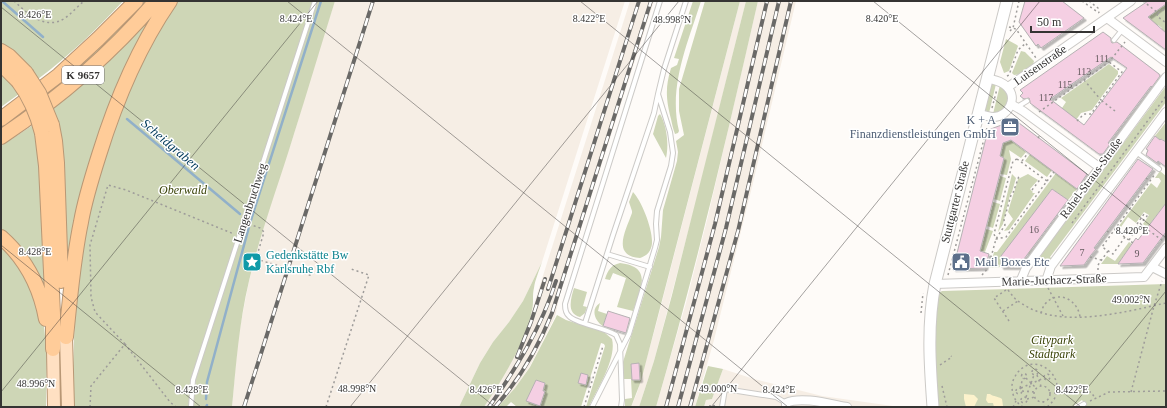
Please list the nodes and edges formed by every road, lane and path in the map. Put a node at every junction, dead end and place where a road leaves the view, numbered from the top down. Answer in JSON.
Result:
{"nodes":[{"id":1,"x":14,"y":1,"type":"edge"},
{"id":2,"x":84,"y":1,"type":"edge"},
{"id":3,"x":136,"y":1,"type":"edge"},
{"id":4,"x":156,"y":1,"type":"edge"},
{"id":5,"x":170,"y":1,"type":"edge"},
{"id":6,"x":315,"y":1,"type":"edge"},
{"id":7,"x":660,"y":1,"type":"edge"},
{"id":8,"x":686,"y":1,"type":"edge"},
{"id":9,"x":1007,"y":1,"type":"edge"},
{"id":10,"x":1020,"y":1,"type":"edge"},
{"id":11,"x":1082,"y":1,"type":"edge"},
{"id":12,"x":1090,"y":1,"type":"edge"},
{"id":13,"x":1131,"y":1,"type":"edge"},
{"id":14,"x":1143,"y":1,"type":"edge"},
{"id":15,"x":1166,"y":8,"type":"edge"},
{"id":16,"x":1100,"y":13,"type":"junction"},
{"id":17,"x":1158,"y":13,"type":"junction"},
{"id":18,"x":1107,"y":18,"type":"junction"},
{"id":19,"x":1166,"y":23,"type":"edge"},
{"id":20,"x":1001,"y":24,"type":"junction"},
{"id":21,"x":1013,"y":28,"type":"junction"},
{"id":22,"x":1122,"y":30,"type":"junction"},
{"id":23,"x":1130,"y":36,"type":"junction"},
{"id":24,"x":1114,"y":40,"type":"dead end"},
{"id":25,"x":1026,"y":43,"type":"junction"},
{"id":26,"x":1,"y":50,"type":"edge"},
{"id":27,"x":1109,"y":62,"type":"junction"},
{"id":28,"x":1166,"y":62,"type":"edge"},
{"id":29,"x":1,"y":64,"type":"edge"},
{"id":30,"x":1041,"y":64,"type":"junction"},
{"id":31,"x":22,"y":77,"type":"junction"},
{"id":32,"x":1166,"y":77,"type":"edge"},
{"id":33,"x":987,"y":78,"type":"junction"},
{"id":34,"x":1083,"y":80,"type":"junction"},
{"id":35,"x":999,"y":81,"type":"junction"},
{"id":36,"x":1008,"y":87,"type":"junction"},
{"id":37,"x":658,"y":94,"type":"junction"},
{"id":38,"x":1166,"y":96,"type":"edge"},
{"id":39,"x":1101,"y":100,"type":"junction"},
{"id":40,"x":1027,"y":102,"type":"dead end"},
{"id":41,"x":1014,"y":106,"type":"junction"},
{"id":42,"x":1115,"y":111,"type":"dead end"},
{"id":43,"x":1166,"y":112,"type":"edge"},
{"id":44,"x":978,"y":114,"type":"junction"},
{"id":45,"x":990,"y":116,"type":"junction"},
{"id":46,"x":1032,"y":117,"type":"junction"},
{"id":47,"x":1,"y":119,"type":"edge"},
{"id":48,"x":1077,"y":121,"type":"dead end"},
{"id":49,"x":47,"y":129,"type":"junction"},
{"id":50,"x":1,"y":137,"type":"edge"},
{"id":51,"x":1136,"y":152,"type":"junction"},
{"id":52,"x":1028,"y":153,"type":"dead end"},
{"id":53,"x":1022,"y":161,"type":"junction"},
{"id":54,"x":1099,"y":167,"type":"junction"},
{"id":55,"x":1159,"y":169,"type":"joint"},
{"id":56,"x":1054,"y":172,"type":"dead end"},
{"id":57,"x":1018,"y":177,"type":"dead end"},
{"id":58,"x":1042,"y":177,"type":"junction"},
{"id":59,"x":1146,"y":178,"type":"dead end"},
{"id":60,"x":1048,"y":181,"type":"junction"},
{"id":61,"x":1150,"y":181,"type":"junction"},
{"id":62,"x":1032,"y":190,"type":"dead end"},
{"id":63,"x":1126,"y":204,"type":"dead end"},
{"id":64,"x":1130,"y":208,"type":"junction"},
{"id":65,"x":1137,"y":224,"type":"dead end"},
{"id":66,"x":1140,"y":224,"type":"junction"},
{"id":67,"x":254,"y":225,"type":"dead end"},
{"id":68,"x":1070,"y":225,"type":"dead end"},
{"id":69,"x":1122,"y":228,"type":"dead end"},
{"id":70,"x":1115,"y":229,"type":"junction"},
{"id":71,"x":1107,"y":231,"type":"dead end"},
{"id":72,"x":1119,"y":232,"type":"junction"},
{"id":73,"x":1111,"y":234,"type":"junction"},
{"id":74,"x":239,"y":236,"type":"junction"},
{"id":75,"x":1,"y":237,"type":"edge"},
{"id":76,"x":1125,"y":237,"type":"junction"},
{"id":77,"x":996,"y":239,"type":"junction"},
{"id":78,"x":1129,"y":240,"type":"junction"},
{"id":79,"x":1133,"y":243,"type":"dead end"},
{"id":80,"x":1166,"y":243,"type":"edge"},
{"id":81,"x":1166,"y":248,"type":"edge"},
{"id":82,"x":1108,"y":251,"type":"junction"},
{"id":83,"x":607,"y":254,"type":"junction"},
{"id":84,"x":1090,"y":257,"type":"dead end"},
{"id":85,"x":256,"y":259,"type":"junction"},
{"id":86,"x":1102,"y":260,"type":"junction"},
{"id":87,"x":253,"y":263,"type":"dead end"},
{"id":88,"x":1098,"y":265,"type":"dead end"},
{"id":89,"x":650,"y":267,"type":"junction"},
{"id":90,"x":1152,"y":267,"type":"junction"},
{"id":91,"x":988,"y":268,"type":"dead end"},
{"id":92,"x":351,"y":269,"type":"dead end"},
{"id":93,"x":1165,"y":274,"type":"edge"},
{"id":94,"x":313,"y":276,"type":"dead end"},
{"id":95,"x":1046,"y":281,"type":"junction"},
{"id":96,"x":1020,"y":282,"type":"junction"},
{"id":97,"x":940,"y":284,"type":"junction"},
{"id":98,"x":1008,"y":286,"type":"junction"},
{"id":99,"x":1053,"y":298,"type":"junction"},
{"id":100,"x":1018,"y":301,"type":"junction"},
{"id":101,"x":1166,"y":303,"type":"edge"},
{"id":102,"x":1154,"y":306,"type":"junction"},
{"id":103,"x":1003,"y":311,"type":"junction"},
{"id":104,"x":1041,"y":312,"type":"junction"},
{"id":105,"x":1063,"y":316,"type":"junction"},
{"id":106,"x":1080,"y":317,"type":"junction"},
{"id":107,"x":1009,"y":321,"type":"dead end"},
{"id":108,"x":585,"y":323,"type":"junction"},
{"id":109,"x":66,"y":337,"type":"junction"},
{"id":110,"x":125,"y":344,"type":"junction"},
{"id":111,"x":603,"y":346,"type":"dead end"},
{"id":112,"x":53,"y":349,"type":"junction"},
{"id":113,"x":620,"y":352,"type":"junction"},
{"id":114,"x":1035,"y":365,"type":"junction"},
{"id":115,"x":1036,"y":369,"type":"junction"},
{"id":116,"x":1020,"y":370,"type":"junction"},
{"id":117,"x":1052,"y":372,"type":"junction"},
{"id":118,"x":1023,"y":374,"type":"junction"},
{"id":119,"x":1036,"y":374,"type":"junction"},
{"id":120,"x":1027,"y":375,"type":"junction"},
{"id":121,"x":1044,"y":376,"type":"junction"},
{"id":122,"x":1049,"y":376,"type":"junction"},
{"id":123,"x":1023,"y":378,"type":"junction"},
{"id":124,"x":1026,"y":378,"type":"junction"},
{"id":125,"x":1039,"y":380,"type":"junction"},
{"id":126,"x":1031,"y":383,"type":"junction"},
{"id":127,"x":1041,"y":386,"type":"junction"},
{"id":128,"x":1036,"y":388,"type":"junction"},
{"id":129,"x":1021,"y":389,"type":"junction"},
{"id":130,"x":1012,"y":391,"type":"junction"},
{"id":131,"x":1016,"y":391,"type":"junction"},
{"id":132,"x":1028,"y":391,"type":"junction"},
{"id":133,"x":1166,"y":391,"type":"edge"},
{"id":134,"x":1034,"y":392,"type":"junction"},
{"id":135,"x":1131,"y":392,"type":"junction"},
{"id":136,"x":1020,"y":393,"type":"junction"},
{"id":137,"x":1049,"y":393,"type":"junction"},
{"id":138,"x":1057,"y":393,"type":"junction"},
{"id":139,"x":1024,"y":397,"type":"junction"},
{"id":140,"x":1035,"y":397,"type":"junction"},
{"id":141,"x":1095,"y":398,"type":"junction"},
{"id":142,"x":1027,"y":399,"type":"junction"},
{"id":143,"x":1016,"y":401,"type":"junction"},
{"id":144,"x":1043,"y":401,"type":"junction"},
{"id":145,"x":1022,"y":402,"type":"junction"},
{"id":146,"x":1084,"y":404,"type":"joint"},
{"id":147,"x":786,"y":405,"type":"edge"},
{"id":148,"x":1019,"y":405,"type":"junction"},
{"id":149,"x":54,"y":407,"type":"edge"},
{"id":150,"x":68,"y":407,"type":"edge"},
{"id":151,"x":90,"y":407,"type":"edge"},
{"id":152,"x":176,"y":407,"type":"edge"},
{"id":153,"x":191,"y":407,"type":"edge"},
{"id":154,"x":326,"y":407,"type":"edge"},
{"id":155,"x":584,"y":407,"type":"edge"},
{"id":156,"x":592,"y":407,"type":"edge"},
{"id":157,"x":621,"y":407,"type":"edge"},
{"id":158,"x":722,"y":407,"type":"edge"},
{"id":159,"x":847,"y":407,"type":"edge"},
{"id":160,"x":933,"y":407,"type":"edge"},
{"id":161,"x":1013,"y":407,"type":"edge"},
{"id":162,"x":1023,"y":407,"type":"edge"},
{"id":163,"x":1044,"y":407,"type":"edge"},
{"id":164,"x":1047,"y":407,"type":"edge"},
{"id":165,"x":1079,"y":407,"type":"edge"}],
"edges":[{"from":1,"to":2,"type":"path"},
{"from":3,"to":47,"type":"highway","number":"K 9657"},
{"from":4,"to":50,"type":"highway","number":"K 9657"},
{"from":5,"to":109,"type":"highway"},
{"from":6,"to":74,"type":"lane","name":"Langenbruchweg"},
{"from":7,"to":108,"type":"lane"},
{"from":8,"to":37,"type":"lane"},
{"from":9,"to":20,"type":"main road","name":"Stuttgarter Straße"},
{"from":10,"to":21,"type":"path"},
{"from":11,"to":16,"type":"path"},
{"from":12,"to":16,"type":"path"},
{"from":13,"to":18,"type":"street","name":"Luisenstraße"},
{"from":14,"to":17,"type":"path"},
{"from":15,"to":17,"type":"path"},
{"from":16,"to":18,"type":"path"},
{"from":17,"to":19,"type":"path"},
{"from":18,"to":22,"type":"street"},
{"from":18,"to":30,"type":"street","name":"Luisenstraße"},
{"from":20,"to":21,"type":"path"},
{"from":20,"to":33,"type":"main road","name":"Stuttgarter Straße"},
{"from":21,"to":25,"type":"path"},
{"from":22,"to":23,"type":"street"},
{"from":22,"to":24,"type":"lane"},
{"from":23,"to":27,"type":"path"},
{"from":23,"to":28,"type":"street"},
{"from":25,"to":30,"type":"path"},
{"from":25,"to":35,"type":"path"},
{"from":26,"to":31,"type":"highway"},
{"from":27,"to":34,"type":"path"},
{"from":27,"to":39,"type":"path"},
{"from":29,"to":31,"type":"highway"},
{"from":30,"to":36,"type":"street","name":"Luisenstraße"},
{"from":31,"to":49,"type":"highway","bridge":true},
{"from":32,"to":54,"type":"street","name":"Rahel-Straus-Straße"},
{"from":33,"to":35,"type":"street","name":"Luisenstraße"},
{"from":33,"to":44,"type":"main road","name":"Stuttgarter Straße"},
{"from":34,"to":39,"type":"path"},
{"from":34,"to":46,"type":"path"},
{"from":35,"to":36,"type":"street","name":"Luisenstraße"},
{"from":35,"to":45,"type":"path"},
{"from":36,"to":41,"type":"street","name":"Luisenstraße"},
{"from":37,"to":83,"type":"lane"},
{"from":37,"to":89,"type":"lane"},
{"from":38,"to":68,"type":"path"},
{"from":39,"to":42,"type":"path"},
{"from":39,"to":48,"type":"path"},
{"from":40,"to":41,"type":"lane"},
{"from":41,"to":45,"type":"street","name":"Luisenstraße"},
{"from":41,"to":46,"type":"street"},
{"from":43,"to":51,"type":"street","name":"Rahel-Straus-Straße"},
{"from":44,"to":45,"type":"street"},
{"from":44,"to":97,"type":"main road","name":"Stuttgarter Straße"},
{"from":45,"to":97,"type":"path"},
{"from":46,"to":54,"type":"street"},
{"from":49,"to":109,"type":"highway"},
{"from":49,"to":112,"type":"highway"},
{"from":51,"to":55,"type":"lane"},
{"from":51,"to":95,"type":"street","name":"Rahel-Straus-Straße"},
{"from":52,"to":53,"type":"path"},
{"from":53,"to":58,"type":"path"},
{"from":53,"to":77,"type":"path"},
{"from":54,"to":96,"type":"street","name":"Rahel-Straus-Straße"},
{"from":55,"to":61,"type":"path"},
{"from":56,"to":60,"type":"path"},
{"from":57,"to":77,"type":"path"},
{"from":58,"to":60,"type":"path"},
{"from":58,"to":62,"type":"path"},
{"from":59,"to":61,"type":"path"},
{"from":60,"to":77,"type":"path"},
{"from":61,"to":64,"type":"path"},
{"from":63,"to":64,"type":"path"},
{"from":64,"to":70,"type":"path"},
{"from":65,"to":66,"type":"path"},
{"from":66,"to":78,"type":"path"},
{"from":66,"to":80,"type":"path"},
{"from":67,"to":85,"type":"path"},
{"from":69,"to":72,"type":"path"},
{"from":70,"to":72,"type":"path"},
{"from":70,"to":73,"type":"path"},
{"from":71,"to":73,"type":"path"},
{"from":72,"to":76,"type":"path"},
{"from":73,"to":82,"type":"path"},
{"from":74,"to":110,"type":"path"},
{"from":74,"to":153,"type":"lane","name":"Langenbruchweg"},
{"from":75,"to":112,"type":"highway"},
{"from":76,"to":78,"type":"path"},
{"from":76,"to":82,"type":"path"},
{"from":77,"to":91,"type":"path"},
{"from":78,"to":79,"type":"path"},
{"from":81,"to":90,"type":"street","name":"Marie-Juchacz-Straße"},
{"from":82,"to":86,"type":"path"},
{"from":83,"to":89,"type":"lane"},
{"from":83,"to":108,"type":"lane"},
{"from":84,"to":86,"type":"path"},
{"from":85,"to":87,"type":"path"},
{"from":85,"to":94,"type":"path"},
{"from":86,"to":88,"type":"path"},
{"from":89,"to":113,"type":"lane"},
{"from":90,"to":93,"type":"street"},
{"from":90,"to":95,"type":"street","name":"Marie-Juchacz-Straße"},
{"from":92,"to":154,"type":"path"},
{"from":93,"to":102,"type":"path"},
{"from":95,"to":96,"type":"street","name":"Marie-Juchacz-Straße"},
{"from":95,"to":99,"type":"path"},
{"from":96,"to":98,"type":"street","name":"Marie-Juchacz-Straße"},
{"from":97,"to":98,"type":"street","name":"Marie-Juchacz-Straße"},
{"from":97,"to":160,"type":"main road","name":"Stuttgarter Straße"},
{"from":98,"to":100,"type":"path"},
{"from":98,"to":103,"type":"path"},
{"from":99,"to":104,"type":"path"},
{"from":99,"to":105,"type":"path"},
{"from":99,"to":106,"type":"path"},
{"from":100,"to":103,"type":"path"},
{"from":100,"to":104,"type":"path"},
{"from":101,"to":102,"type":"path"},
{"from":102,"to":106,"type":"path"},
{"from":102,"to":135,"type":"path"},
{"from":103,"to":107,"type":"path"},
{"from":104,"to":105,"type":"path"},
{"from":105,"to":106,"type":"path"},
{"from":108,"to":113,"type":"lane"},
{"from":109,"to":150,"type":"main road"},
{"from":110,"to":151,"type":"path"},
{"from":110,"to":152,"type":"path"},
{"from":111,"to":155,"type":"path"},
{"from":112,"to":149,"type":"main road"},
{"from":113,"to":156,"type":"lane"},
{"from":113,"to":157,"type":"lane"},
{"from":114,"to":115,"type":"path"},
{"from":114,"to":116,"type":"path"},
{"from":114,"to":117,"type":"path"},
{"from":115,"to":119,"type":"path"},
{"from":115,"to":119,"type":"path"},
{"from":116,"to":118,"type":"path"},
{"from":116,"to":130,"type":"path"},
{"from":117,"to":122,"type":"path"},
{"from":117,"to":138,"type":"path"},
{"from":118,"to":120,"type":"path"},
{"from":118,"to":123,"type":"path"},
{"from":119,"to":120,"type":"path"},
{"from":119,"to":125,"type":"path"},
{"from":119,"to":126,"type":"path"},
{"from":120,"to":124,"type":"path"},
{"from":121,"to":122,"type":"path"},
{"from":121,"to":122,"type":"path"},
{"from":121,"to":125,"type":"path"},
{"from":123,"to":124,"type":"path"},
{"from":123,"to":129,"type":"path"},
{"from":124,"to":126,"type":"path"},
{"from":125,"to":126,"type":"path"},
{"from":125,"to":127,"type":"path"},
{"from":126,"to":128,"type":"path"},
{"from":126,"to":129,"type":"path"},
{"from":126,"to":132,"type":"path"},
{"from":127,"to":128,"type":"path"},
{"from":127,"to":137,"type":"path"},
{"from":128,"to":134,"type":"path"},
{"from":129,"to":131,"type":"path"},
{"from":129,"to":132,"type":"path"},
{"from":129,"to":136,"type":"path"},
{"from":130,"to":131,"type":"path"},
{"from":130,"to":143,"type":"path"},
{"from":131,"to":136,"type":"path"},
{"from":132,"to":134,"type":"path"},
{"from":132,"to":139,"type":"path"},
{"from":133,"to":135,"type":"path"},
{"from":134,"to":140,"type":"path"},
{"from":135,"to":141,"type":"path"},
{"from":136,"to":139,"type":"path"},
{"from":137,"to":138,"type":"path"},
{"from":137,"to":144,"type":"path"},
{"from":138,"to":141,"type":"path"},
{"from":138,"to":164,"type":"path"},
{"from":139,"to":142,"type":"path"},
{"from":139,"to":145,"type":"path"},
{"from":140,"to":142,"type":"path"},
{"from":140,"to":144,"type":"path"},
{"from":141,"to":146,"type":"path"},
{"from":142,"to":145,"type":"path"},
{"from":143,"to":148,"type":"path"},
{"from":143,"to":161,"type":"path"},
{"from":144,"to":163,"type":"path"},
{"from":145,"to":148,"type":"path"},
{"from":146,"to":165,"type":"lane"},
{"from":147,"to":158,"type":"lane"},
{"from":147,"to":159,"type":"street"},
{"from":148,"to":162,"type":"path"}]}
